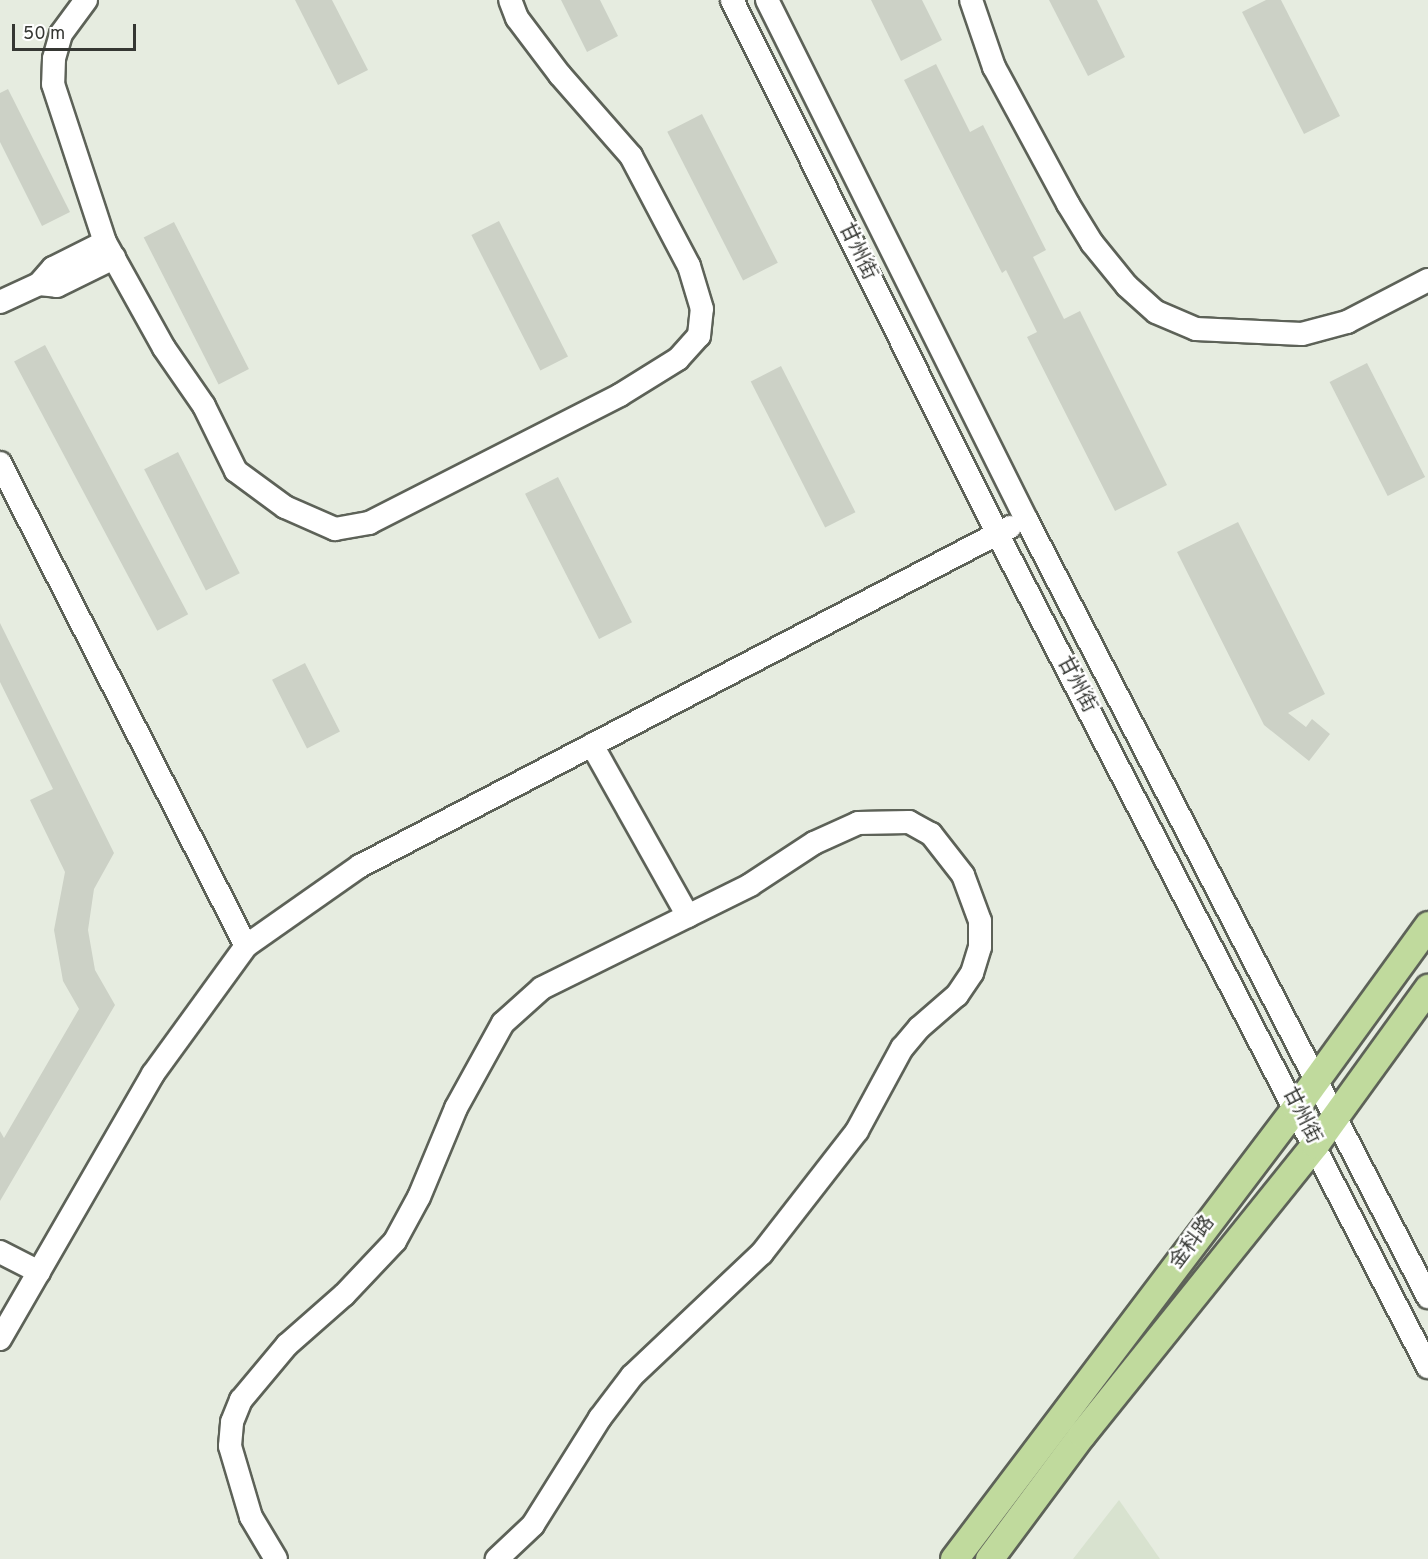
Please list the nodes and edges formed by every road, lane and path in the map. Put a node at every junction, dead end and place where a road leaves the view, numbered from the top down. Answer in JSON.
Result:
{"nodes":[{"id":1,"x":86,"y":0,"type":"edge"},
{"id":2,"x":510,"y":0,"type":"edge"},
{"id":3,"x":732,"y":0,"type":"edge"},
{"id":4,"x":768,"y":0,"type":"edge"},
{"id":5,"x":971,"y":0,"type":"edge"},
{"id":6,"x":109,"y":250,"type":"junction"},
{"id":7,"x":1428,"y":280,"type":"edge"},
{"id":8,"x":0,"y":302,"type":"edge"},
{"id":9,"x":0,"y":463,"type":"edge"},
{"id":10,"x":1026,"y":519,"type":"junction"},
{"id":11,"x":997,"y":533,"type":"junction"},
{"id":12,"x":592,"y":745,"type":"junction"},
{"id":13,"x":688,"y":916,"type":"junction"},
{"id":14,"x":1428,"y":925,"type":"edge"},
{"id":15,"x":246,"y":946,"type":"junction"},
{"id":16,"x":1428,"y":988,"type":"edge"},
{"id":17,"x":1317,"y":1078,"type":"junction"},
{"id":18,"x":1296,"y":1107,"type":"junction"},
{"id":19,"x":1336,"y":1115,"type":"junction"},
{"id":20,"x":1315,"y":1144,"type":"junction"},
{"id":21,"x":0,"y":1251,"type":"edge"},
{"id":22,"x":39,"y":1272,"type":"junction"},
{"id":23,"x":1428,"y":1297,"type":"edge"},
{"id":24,"x":0,"y":1340,"type":"edge"},
{"id":25,"x":1428,"y":1367,"type":"edge"},
{"id":26,"x":276,"y":1559,"type":"edge"},
{"id":27,"x":497,"y":1559,"type":"edge"},
{"id":28,"x":954,"y":1559,"type":"edge"},
{"id":29,"x":989,"y":1559,"type":"edge"}],
"edges":[{"from":1,"to":6,"type":"street"},
{"from":2,"to":6,"type":"street"},
{"from":3,"to":11,"type":"street","name":"甘州街"},
{"from":4,"to":10,"type":"street","name":"甘州街"},
{"from":5,"to":7,"type":"street"},
{"from":6,"to":8,"type":"street"},
{"from":9,"to":15,"type":"street"},
{"from":10,"to":11,"type":"street"},
{"from":10,"to":17,"type":"street","name":"甘州街"},
{"from":11,"to":12,"type":"street"},
{"from":11,"to":18,"type":"street","name":"甘州街"},
{"from":12,"to":13,"type":"street"},
{"from":12,"to":15,"type":"street"},
{"from":13,"to":26,"type":"street"},
{"from":13,"to":27,"type":"street"},
{"from":14,"to":17,"type":"main road","name":"金科路"},
{"from":15,"to":22,"type":"street"},
{"from":16,"to":19,"type":"main road","name":"金科路"},
{"from":17,"to":18,"type":"main road","name":"金科路"},
{"from":17,"to":19,"type":"street","name":"甘州街"},
{"from":18,"to":20,"type":"street","name":"甘州街"},
{"from":18,"to":28,"type":"main road","name":"金科路"},
{"from":19,"to":20,"type":"main road","name":"金科路"},
{"from":19,"to":23,"type":"street","name":"甘州街"},
{"from":20,"to":25,"type":"street","name":"甘州街"},
{"from":20,"to":29,"type":"main road","name":"金科路"},
{"from":21,"to":22,"type":"street"},
{"from":22,"to":24,"type":"street"}]}
